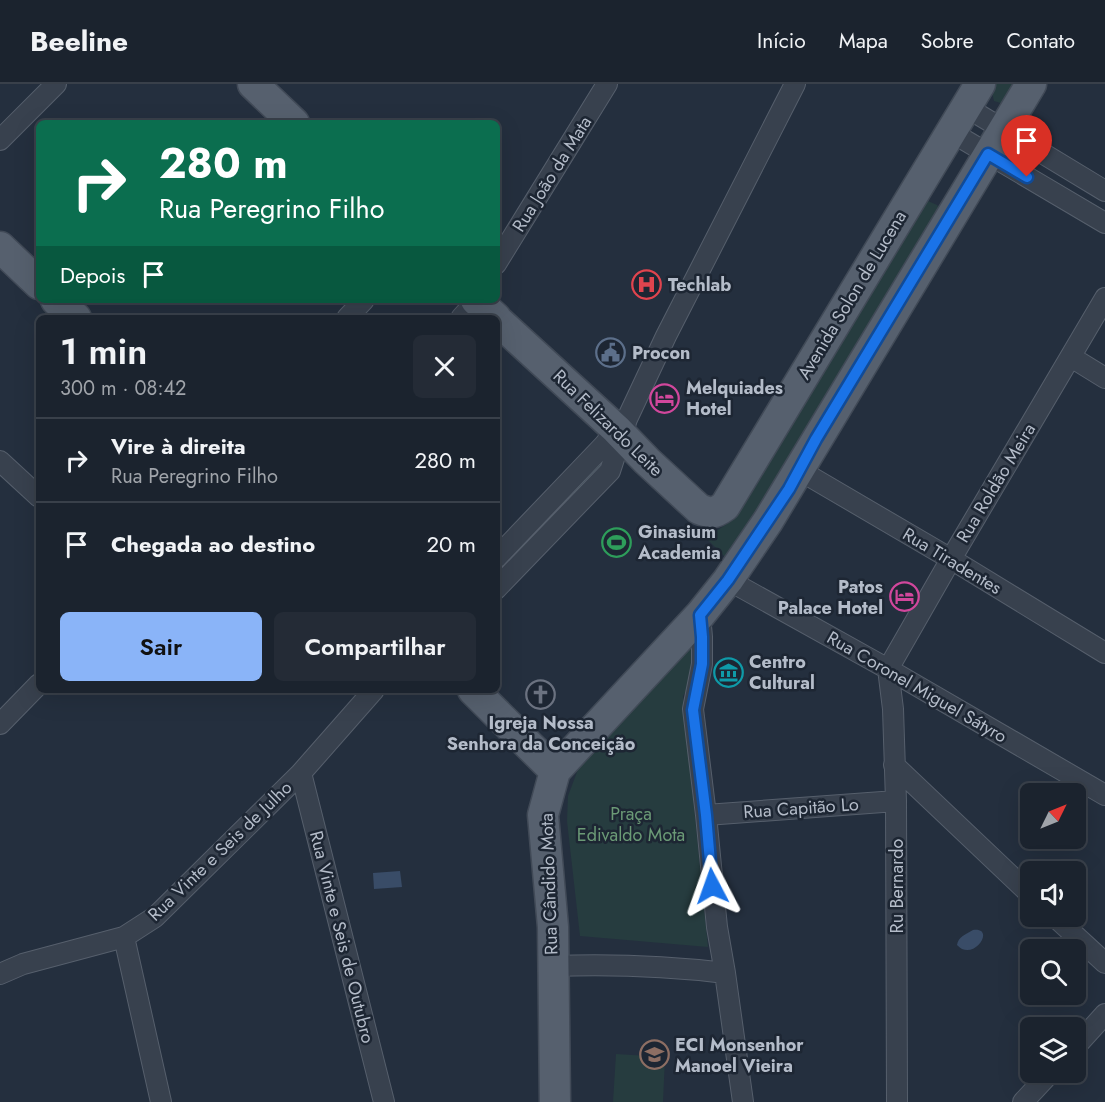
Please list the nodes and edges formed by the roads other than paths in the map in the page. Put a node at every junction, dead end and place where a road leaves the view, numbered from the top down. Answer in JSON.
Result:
{"nodes":[{"id":1,"x":56,"y":84,"type":"edge"},
{"id":2,"x":253,"y":84,"type":"edge"},
{"id":3,"x":607,"y":84,"type":"edge"},
{"id":4,"x":795,"y":84,"type":"edge"},
{"id":5,"x":1031,"y":84,"type":"edge"},
{"id":6,"x":966,"y":108,"type":"edge"},
{"id":7,"x":291,"y":120,"type":"edge"},
{"id":8,"x":0,"y":140,"type":"edge"},
{"id":9,"x":995,"y":141,"type":"junction"},
{"id":10,"x":1105,"y":190,"type":"edge"},
{"id":11,"x":911,"y":197,"type":"junction"},
{"id":12,"x":947,"y":221,"type":"junction"},
{"id":13,"x":1105,"y":223,"type":"edge"},
{"id":14,"x":0,"y":248,"type":"edge"},
{"id":15,"x":500,"y":258,"type":"edge"},
{"id":16,"x":36,"y":281,"type":"edge"},
{"id":17,"x":1105,"y":298,"type":"edge"},
{"id":18,"x":59,"y":303,"type":"edge"},
{"id":19,"x":361,"y":303,"type":"edge"},
{"id":20,"x":473,"y":303,"type":"edge"},
{"id":21,"x":478,"y":303,"type":"edge"},
{"id":22,"x":73,"y":315,"type":"edge"},
{"id":23,"x":350,"y":315,"type":"edge"},
{"id":24,"x":464,"y":315,"type":"edge"},
{"id":25,"x":492,"y":315,"type":"edge"},
{"id":26,"x":500,"y":322,"type":"edge"},
{"id":27,"x":1071,"y":357,"type":"junction"},
{"id":28,"x":1105,"y":378,"type":"edge"},
{"id":29,"x":621,"y":428,"type":"junction"},
{"id":30,"x":0,"y":461,"type":"edge"},
{"id":31,"x":799,"y":470,"type":"junction"},
{"id":32,"x":36,"y":494,"type":"edge"},
{"id":33,"x":725,"y":506,"type":"joint"},
{"id":34,"x":500,"y":554,"type":"edge"},
{"id":35,"x":951,"y":559,"type":"junction"},
{"id":36,"x":728,"y":580,"type":"junction"},
{"id":37,"x":500,"y":585,"type":"edge"},
{"id":38,"x":700,"y":615,"type":"junction"},
{"id":39,"x":1105,"y":653,"type":"edge"},
{"id":40,"x":888,"y":669,"type":"junction"},
{"id":41,"x":36,"y":687,"type":"edge"},
{"id":42,"x":371,"y":693,"type":"edge"},
{"id":43,"x":476,"y":693,"type":"edge"},
{"id":44,"x":0,"y":724,"type":"edge"},
{"id":45,"x":894,"y":765,"type":"junction"},
{"id":46,"x":555,"y":771,"type":"junction"},
{"id":47,"x":301,"y":773,"type":"junction"},
{"id":48,"x":1105,"y":795,"type":"edge"},
{"id":49,"x":896,"y":801,"type":"junction"},
{"id":50,"x":706,"y":815,"type":"junction"},
{"id":51,"x":1020,"y":885,"type":"edge"},
{"id":52,"x":1066,"y":927,"type":"edge"},
{"id":53,"x":124,"y":937,"type":"junction"},
{"id":54,"x":1105,"y":963,"type":"edge"},
{"id":55,"x":553,"y":966,"type":"junction"},
{"id":56,"x":725,"y":973,"type":"junction"},
{"id":57,"x":0,"y":974,"type":"edge"},
{"id":58,"x":1105,"y":1014,"type":"edge"},
{"id":59,"x":1086,"y":1035,"type":"edge"},
{"id":60,"x":1041,"y":1083,"type":"edge"},
{"id":61,"x":161,"y":1102,"type":"edge"},
{"id":62,"x":384,"y":1102,"type":"edge"},
{"id":63,"x":555,"y":1102,"type":"edge"},
{"id":64,"x":743,"y":1102,"type":"edge"},
{"id":65,"x":897,"y":1102,"type":"edge"},
{"id":66,"x":1023,"y":1102,"type":"edge"}],
"edges":[{"from":1,"to":8,"type":"street"},
{"from":2,"to":7,"type":"main road"},
{"from":3,"to":15,"type":"street","name":"Rua João da Mata"},
{"from":4,"to":29,"type":"street"},
{"from":5,"to":9,"type":"main road"},
{"from":6,"to":9,"type":"street"},
{"from":6,"to":9,"type":"street"},
{"from":6,"to":11,"type":"main road","name":"Avenida Solon de Lucena"},
{"from":9,"to":10,"type":"street"},
{"from":9,"to":12,"type":"main road"},
{"from":9,"to":13,"type":"street"},
{"from":11,"to":12,"type":"main road"},
{"from":11,"to":33,"type":"main road","name":"Avenida Solon de Lucena"},
{"from":12,"to":31,"type":"main road"},
{"from":14,"to":16,"type":"main road"},
{"from":17,"to":27,"type":"street","name":"Rua Roldão Meira"},
{"from":18,"to":22,"type":"main road"},
{"from":19,"to":23,"type":"street"},
{"from":20,"to":24,"type":"street"},
{"from":21,"to":25,"type":"main road","name":"Rua Felizardo Leite"},
{"from":26,"to":29,"type":"main road","name":"Rua Felizardo Leite"},
{"from":27,"to":28,"type":"street"},
{"from":27,"to":35,"type":"street","name":"Rua Roldão Meira"},
{"from":29,"to":33,"type":"main road","name":"Rua Felizardo Leite"},
{"from":29,"to":34,"type":"street"},
{"from":29,"to":37,"type":"street"},
{"from":30,"to":32,"type":"street"},
{"from":31,"to":35,"type":"street","name":"Rua Tiradentes"},
{"from":31,"to":36,"type":"main road"},
{"from":35,"to":39,"type":"street","name":"Rua Tiradentes"},
{"from":35,"to":40,"type":"street","name":"Rua Roldão Meira"},
{"from":36,"to":38,"type":"main road"},
{"from":36,"to":40,"type":"street","name":"Rua Coronel Miguel Sátyro"},
{"from":38,"to":46,"type":"main road","name":"Rua Cândido Mota"},
{"from":38,"to":50,"type":"street"},
{"from":40,"to":45,"type":"street","name":"Ru Bernardo"},
{"from":40,"to":48,"type":"street","name":"Rua Coronel Miguel Sátyro"},
{"from":41,"to":44,"type":"street"},
{"from":42,"to":47,"type":"street","name":"Rua Vinte e Seis de Julho"},
{"from":43,"to":46,"type":"main road"},
{"from":45,"to":49,"type":"street","name":"Ru Bernardo"},
{"from":45,"to":51,"type":"street"},
{"from":46,"to":55,"type":"main road","name":"Rua Cândido Mota"},
{"from":47,"to":53,"type":"street","name":"Rua Vinte e Seis de Julho"},
{"from":47,"to":62,"type":"street","name":"Rua Vinte e Seis de Outubro"},
{"from":49,"to":50,"type":"street","name":"Rua Capitão Lo"},
{"from":49,"to":65,"type":"street","name":"Ru Bernardo"},
{"from":50,"to":56,"type":"street"},
{"from":52,"to":54,"type":"street"},
{"from":53,"to":57,"type":"street","name":"Rua Vinte e Seis de Julho"},
{"from":53,"to":61,"type":"street"},
{"from":55,"to":56,"type":"street"},
{"from":55,"to":63,"type":"main road","name":"Rua Cândido Mota"},
{"from":56,"to":64,"type":"street"},
{"from":58,"to":59,"type":"street"},
{"from":60,"to":66,"type":"street"}]}
